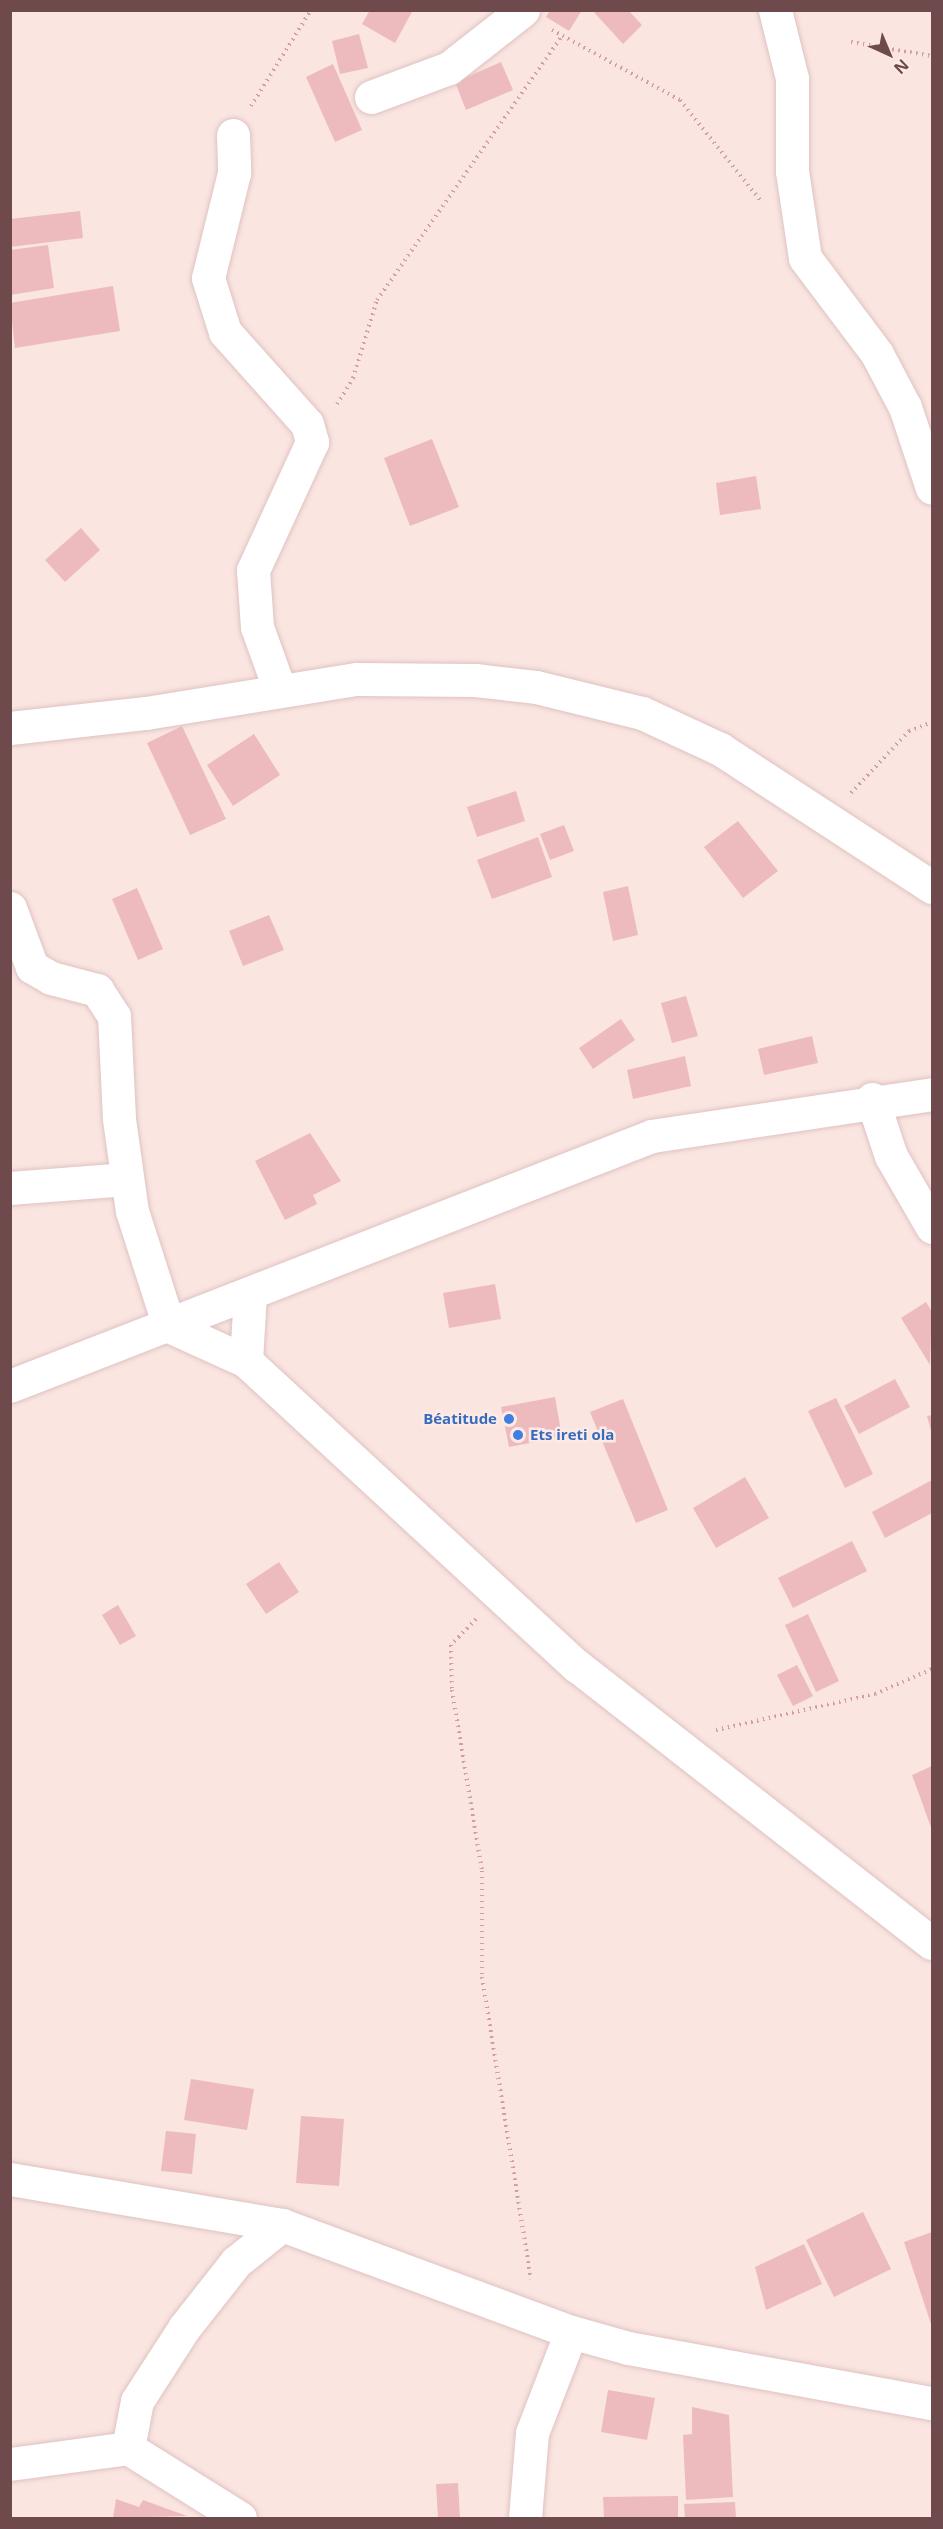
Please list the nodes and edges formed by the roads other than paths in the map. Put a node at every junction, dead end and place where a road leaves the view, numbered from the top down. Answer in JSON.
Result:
{"nodes":[{"id":1,"x":776,"y":10,"type":"edge"},
{"id":2,"x":523,"y":11,"type":"edge"},
{"id":3,"x":371,"y":97,"type":"dead end"},
{"id":4,"x":233,"y":135,"type":"road end"},
{"id":5,"x":933,"y":488,"type":"edge"},
{"id":6,"x":279,"y":688,"type":"junction"},
{"id":7,"x":10,"y":728,"type":"edge"},
{"id":8,"x":933,"y":887,"type":"edge"},
{"id":9,"x":10,"y":908,"type":"edge"},
{"id":10,"x":933,"y":1094,"type":"edge"},
{"id":11,"x":872,"y":1099,"type":"junction"},
{"id":12,"x":127,"y":1179,"type":"junction"},
{"id":13,"x":10,"y":1188,"type":"edge"},
{"id":14,"x":933,"y":1227,"type":"edge"},
{"id":15,"x":250,"y":1294,"type":"junction"},
{"id":16,"x":169,"y":1326,"type":"junction"},
{"id":17,"x":246,"y":1361,"type":"junction"},
{"id":18,"x":10,"y":1386,"type":"edge"},
{"id":19,"x":933,"y":1943,"type":"edge"},
{"id":20,"x":10,"y":2179,"type":"edge"},
{"id":21,"x":282,"y":2225,"type":"junction"},
{"id":22,"x":571,"y":2332,"type":"junction"},
{"id":23,"x":933,"y":2403,"type":"edge"},
{"id":24,"x":129,"y":2448,"type":"junction"},
{"id":25,"x":10,"y":2464,"type":"edge"},
{"id":26,"x":240,"y":2518,"type":"edge"},
{"id":27,"x":525,"y":2518,"type":"edge"}],
"edges":[{"from":1,"to":5,"type":"street"},
{"from":2,"to":3,"type":"street"},
{"from":4,"to":6,"type":"street"},
{"from":6,"to":7,"type":"street"},
{"from":6,"to":8,"type":"street"},
{"from":9,"to":12,"type":"street"},
{"from":10,"to":11,"type":"street"},
{"from":11,"to":14,"type":"street"},
{"from":11,"to":15,"type":"street"},
{"from":12,"to":13,"type":"street"},
{"from":12,"to":16,"type":"street"},
{"from":15,"to":16,"type":"street"},
{"from":15,"to":17,"type":"street"},
{"from":16,"to":17,"type":"street"},
{"from":16,"to":18,"type":"street"},
{"from":17,"to":19,"type":"street"},
{"from":20,"to":21,"type":"street"},
{"from":21,"to":22,"type":"street"},
{"from":21,"to":24,"type":"street"},
{"from":22,"to":23,"type":"street"},
{"from":22,"to":27,"type":"street"},
{"from":24,"to":25,"type":"street"},
{"from":24,"to":26,"type":"street"}]}
